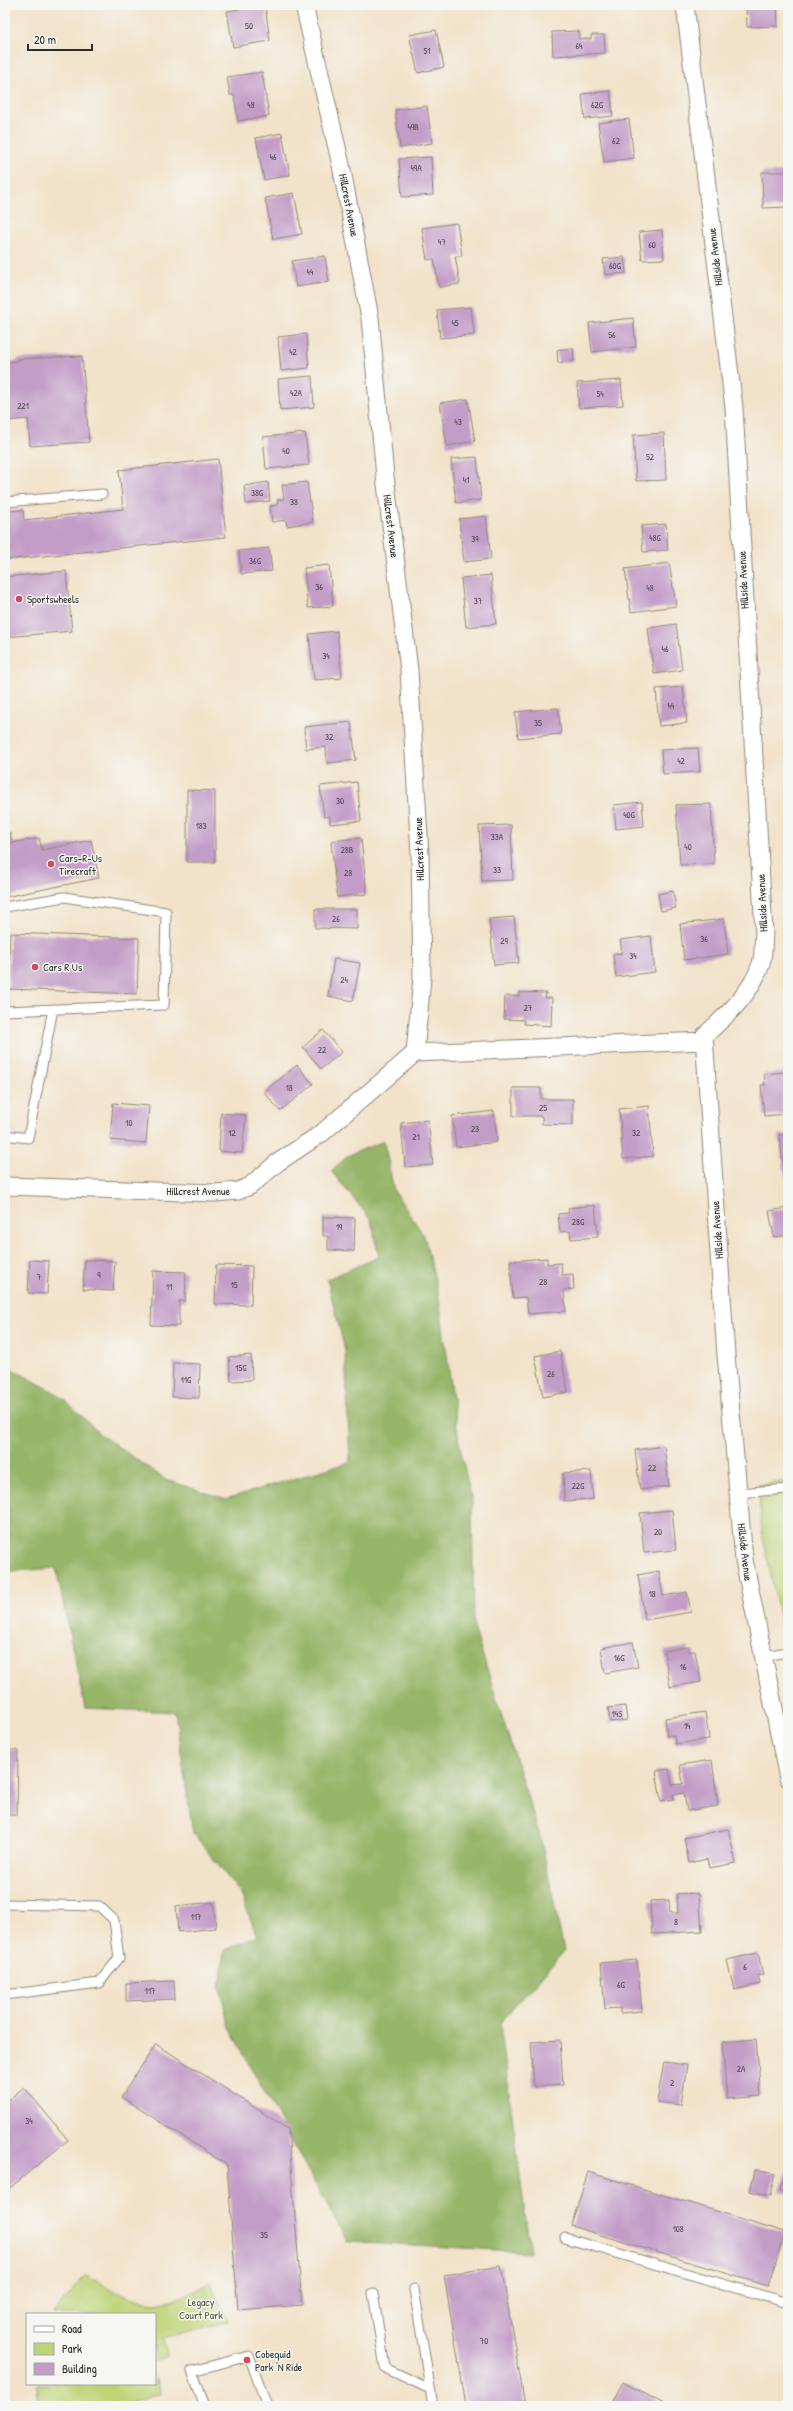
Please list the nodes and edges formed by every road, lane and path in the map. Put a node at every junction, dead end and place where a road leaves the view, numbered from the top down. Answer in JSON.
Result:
{"nodes":[{"id":1,"x":304,"y":5,"type":"edge"},
{"id":2,"x":685,"y":5,"type":"edge"},
{"id":3,"x":102,"y":494,"type":"dead end"},
{"id":4,"x":5,"y":502,"type":"edge"},
{"id":5,"x":5,"y":907,"type":"edge"},
{"id":6,"x":53,"y":1009,"type":"junction"},
{"id":7,"x":5,"y":1011,"type":"edge"},
{"id":8,"x":704,"y":1041,"type":"junction"},
{"id":9,"x":415,"y":1053,"type":"junction"},
{"id":10,"x":5,"y":1135,"type":"edge"},
{"id":11,"x":5,"y":1186,"type":"edge"},
{"id":12,"x":788,"y":1489,"type":"edge"},
{"id":13,"x":739,"y":1493,"type":"junction"},
{"id":14,"x":788,"y":1652,"type":"edge"},
{"id":15,"x":763,"y":1656,"type":"junction"},
{"id":16,"x":788,"y":1778,"type":"edge"},
{"id":17,"x":5,"y":1904,"type":"edge"},
{"id":18,"x":5,"y":1995,"type":"edge"},
{"id":19,"x":565,"y":2238,"type":"dead end"},
{"id":20,"x":414,"y":2289,"type":"dead end"},
{"id":21,"x":373,"y":2293,"type":"dead end"},
{"id":22,"x":788,"y":2303,"type":"edge"},
{"id":23,"x":430,"y":2389,"type":"junction"},
{"id":24,"x":205,"y":2406,"type":"edge"},
{"id":25,"x":266,"y":2406,"type":"edge"},
{"id":26,"x":433,"y":2406,"type":"edge"}],
"edges":[{"from":1,"to":9,"type":"street","name":"Hillcrest Avenue"},
{"from":2,"to":8,"type":"street","name":"Hillside Avenue"},
{"from":3,"to":4,"type":"lane"},
{"from":5,"to":6,"type":"lane"},
{"from":6,"to":7,"type":"lane"},
{"from":6,"to":10,"type":"lane"},
{"from":8,"to":9,"type":"street"},
{"from":8,"to":13,"type":"street","name":"Hillside Avenue"},
{"from":9,"to":11,"type":"street","name":"Hillcrest Avenue"},
{"from":12,"to":13,"type":"lane"},
{"from":13,"to":15,"type":"street","name":"Hillside Avenue"},
{"from":14,"to":15,"type":"lane"},
{"from":15,"to":16,"type":"street","name":"Hillside Avenue"},
{"from":17,"to":18,"type":"lane"},
{"from":19,"to":22,"type":"lane"},
{"from":20,"to":23,"type":"lane"},
{"from":21,"to":23,"type":"lane"},
{"from":23,"to":26,"type":"lane"},
{"from":24,"to":25,"type":"lane"}]}
